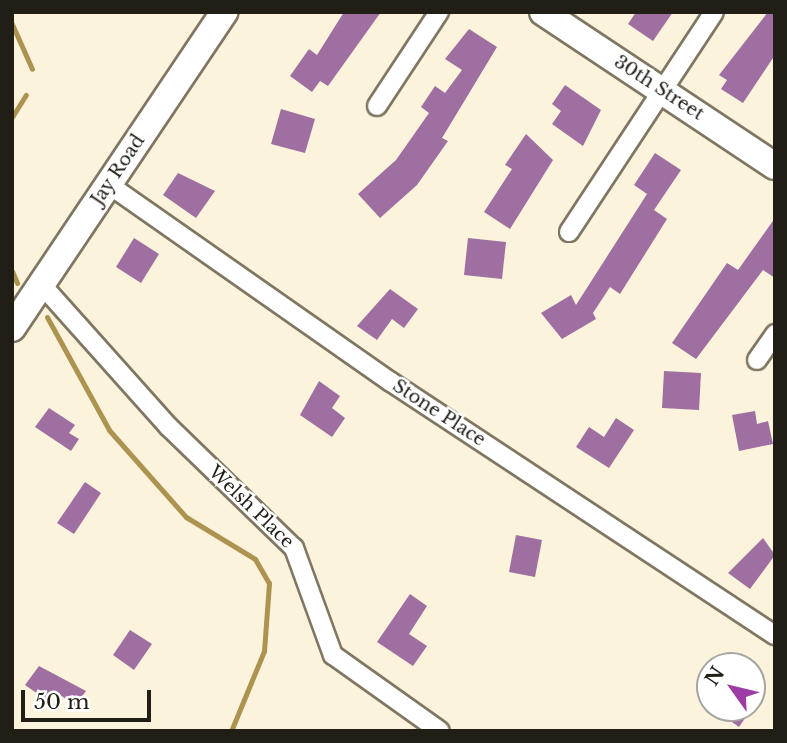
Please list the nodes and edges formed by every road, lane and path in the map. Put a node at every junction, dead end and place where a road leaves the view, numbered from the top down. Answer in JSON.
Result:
{"nodes":[{"id":1,"x":224,"y":12,"type":"edge"},
{"id":2,"x":439,"y":12,"type":"edge"},
{"id":3,"x":543,"y":12,"type":"edge"},
{"id":4,"x":714,"y":12,"type":"edge"},
{"id":5,"x":662,"y":89,"type":"junction"},
{"id":6,"x":377,"y":106,"type":"dead end"},
{"id":7,"x":775,"y":166,"type":"edge"},
{"id":8,"x":108,"y":184,"type":"junction"},
{"id":9,"x":569,"y":232,"type":"dead end"},
{"id":10,"x":41,"y":285,"type":"junction"},
{"id":11,"x":12,"y":328,"type":"edge"},
{"id":12,"x":775,"y":334,"type":"edge"},
{"id":13,"x":757,"y":360,"type":"dead end"},
{"id":14,"x":775,"y":635,"type":"edge"},
{"id":15,"x":440,"y":731,"type":"edge"}],
"edges":[{"from":1,"to":8,"type":"street","name":"Jay Road"},
{"from":2,"to":6,"type":"street"},
{"from":3,"to":5,"type":"street","name":"30th Street"},
{"from":4,"to":5,"type":"street"},
{"from":5,"to":7,"type":"street","name":"30th Street"},
{"from":5,"to":9,"type":"street"},
{"from":8,"to":10,"type":"street","name":"Jay Road"},
{"from":8,"to":14,"type":"street","name":"Stone Place"},
{"from":10,"to":11,"type":"street","name":"Jay Road"},
{"from":10,"to":15,"type":"street","name":"Welsh Place"},
{"from":12,"to":13,"type":"street"}]}
